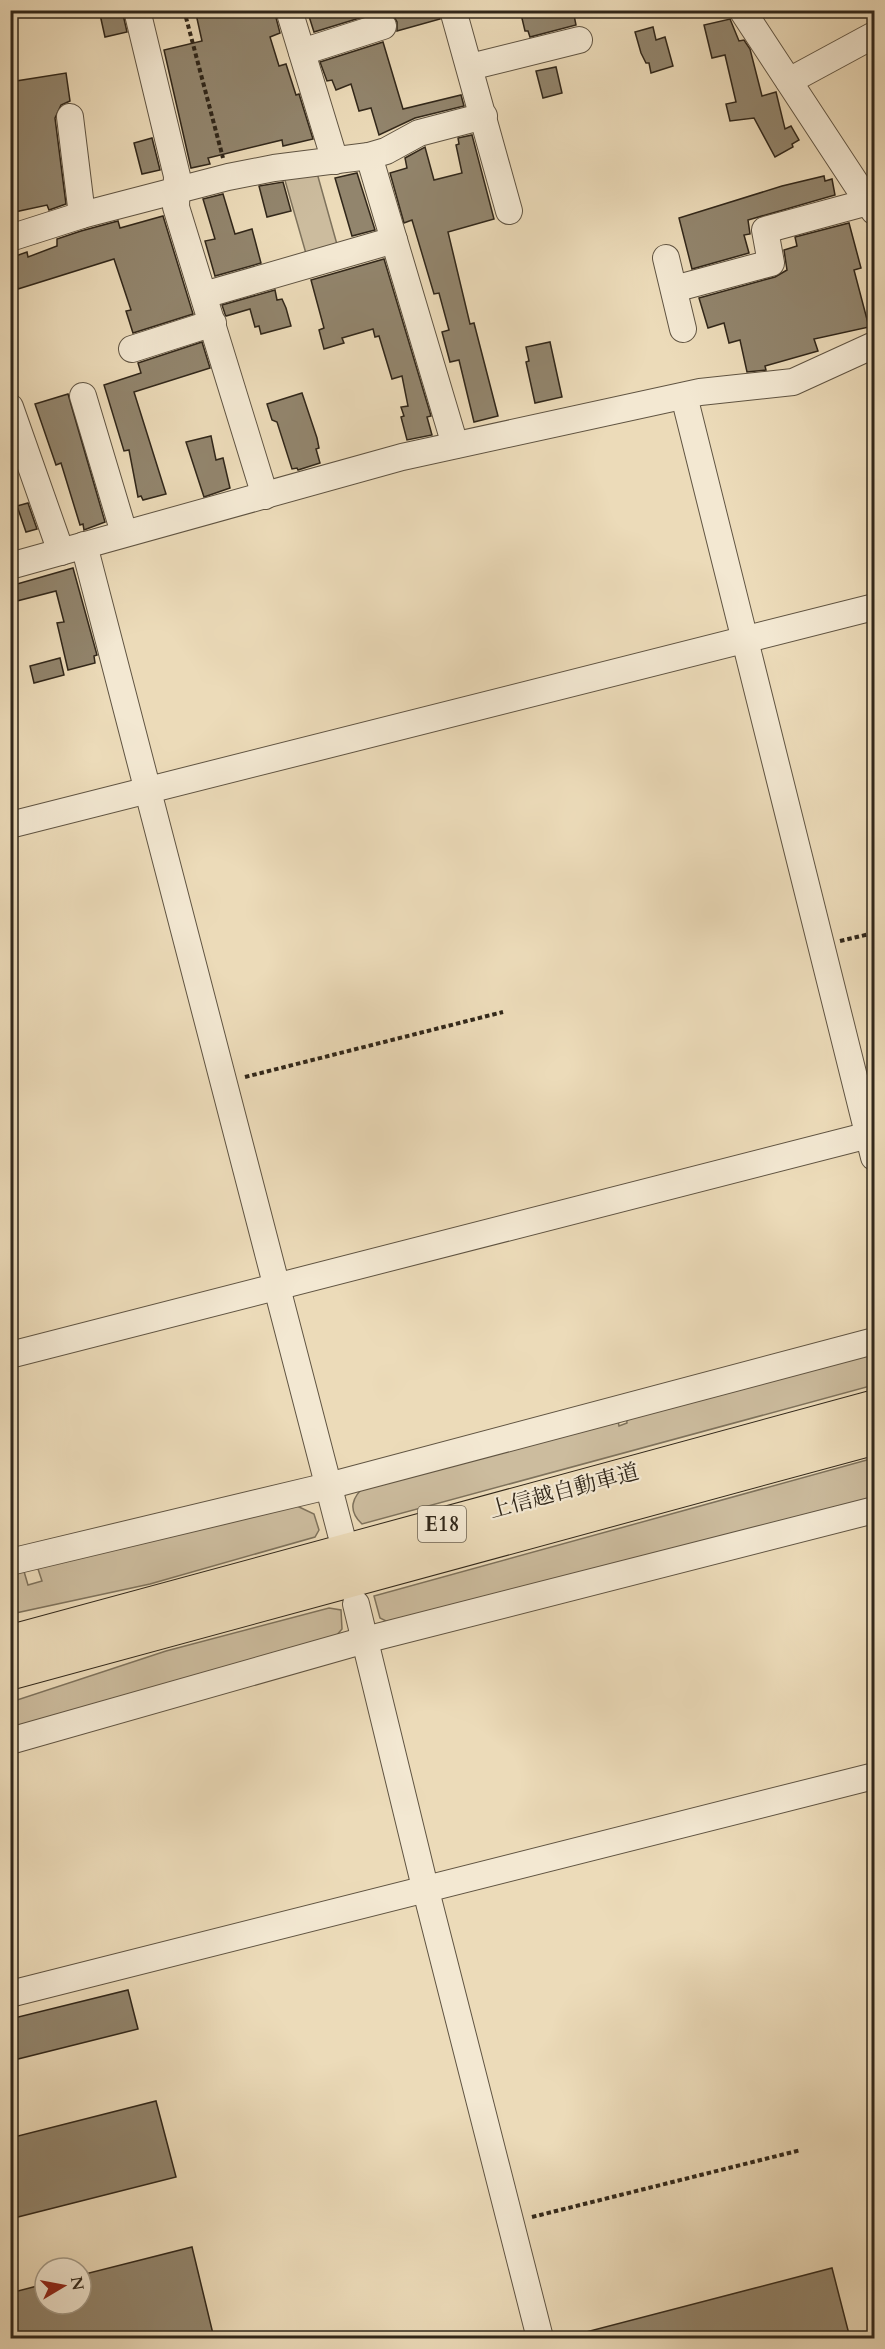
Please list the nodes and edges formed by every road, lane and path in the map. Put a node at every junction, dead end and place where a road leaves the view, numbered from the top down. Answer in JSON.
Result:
{"nodes":[{"id":1,"x":137,"y":10,"type":"edge"},
{"id":2,"x":184,"y":10,"type":"edge"},
{"id":3,"x":289,"y":10,"type":"edge"},
{"id":4,"x":453,"y":10,"type":"edge"},
{"id":5,"x":742,"y":10,"type":"edge"},
{"id":6,"x":383,"y":26,"type":"dead end"},
{"id":7,"x":874,"y":35,"type":"edge"},
{"id":8,"x":579,"y":40,"type":"dead end"},
{"id":9,"x":302,"y":52,"type":"junction"},
{"id":10,"x":470,"y":67,"type":"junction"},
{"id":11,"x":789,"y":81,"type":"junction"},
{"id":12,"x":484,"y":116,"type":"junction"},
{"id":13,"x":70,"y":117,"type":"dead end"},
{"id":14,"x":369,"y":156,"type":"junction"},
{"id":15,"x":335,"y":161,"type":"junction"},
{"id":16,"x":228,"y":177,"type":"junction"},
{"id":17,"x":177,"y":192,"type":"junction"},
{"id":18,"x":871,"y":207,"type":"edge"},
{"id":19,"x":509,"y":212,"type":"dead end"},
{"id":20,"x":82,"y":215,"type":"junction"},
{"id":21,"x":10,"y":238,"type":"edge"},
{"id":22,"x":394,"y":240,"type":"junction"},
{"id":23,"x":666,"y":258,"type":"dead end"},
{"id":24,"x":675,"y":290,"type":"junction"},
{"id":25,"x":204,"y":295,"type":"junction"},
{"id":26,"x":213,"y":323,"type":"junction"},
{"id":27,"x":683,"y":329,"type":"dead end"},
{"id":28,"x":874,"y":345,"type":"edge"},
{"id":29,"x":132,"y":349,"type":"dead end"},
{"id":30,"x":83,"y":396,"type":"dead end"},
{"id":31,"x":684,"y":396,"type":"junction"},
{"id":32,"x":10,"y":407,"type":"edge"},
{"id":33,"x":455,"y":445,"type":"junction"},
{"id":34,"x":265,"y":496,"type":"junction"},
{"id":35,"x":124,"y":533,"type":"junction"},
{"id":36,"x":73,"y":548,"type":"junction"},
{"id":37,"x":10,"y":566,"type":"edge"},
{"id":38,"x":874,"y":607,"type":"edge"},
{"id":39,"x":744,"y":640,"type":"junction"},
{"id":40,"x":148,"y":790,"type":"junction"},
{"id":41,"x":10,"y":825,"type":"edge"},
{"id":42,"x":874,"y":933,"type":"edge"},
{"id":43,"x":820,"y":946,"type":"junction"},
{"id":44,"x":503,"y":1012,"type":"dead end"},
{"id":45,"x":223,"y":1083,"type":"junction"},
{"id":46,"x":872,"y":1146,"type":"edge"},
{"id":47,"x":276,"y":1287,"type":"junction"},
{"id":48,"x":874,"y":1341,"type":"edge"},
{"id":49,"x":10,"y":1355,"type":"edge"},
{"id":50,"x":874,"y":1407,"type":"edge"},
{"id":51,"x":874,"y":1438,"type":"edge"},
{"id":52,"x":328,"y":1486,"type":"junction"},
{"id":53,"x":874,"y":1510,"type":"edge"},
{"id":54,"x":341,"y":1534,"type":"dead end"},
{"id":55,"x":10,"y":1562,"type":"edge"},
{"id":56,"x":356,"y":1604,"type":"dead end"},
{"id":57,"x":199,"y":1605,"type":"junction"},
{"id":58,"x":10,"y":1627,"type":"edge"},
{"id":59,"x":365,"y":1640,"type":"junction"},
{"id":60,"x":10,"y":1642,"type":"edge"},
{"id":61,"x":10,"y":1672,"type":"edge"},
{"id":62,"x":10,"y":1689,"type":"edge"},
{"id":63,"x":10,"y":1741,"type":"edge"},
{"id":64,"x":874,"y":1776,"type":"edge"},
{"id":65,"x":426,"y":1890,"type":"junction"},
{"id":66,"x":10,"y":1994,"type":"edge"},
{"id":67,"x":801,"y":2150,"type":"dead end"},
{"id":68,"x":511,"y":2222,"type":"junction"},
{"id":69,"x":540,"y":2338,"type":"edge"}],
"edges":[{"from":1,"to":17,"type":"street"},
{"from":2,"to":16,"type":"path"},
{"from":3,"to":9,"type":"street"},
{"from":4,"to":10,"type":"street"},
{"from":5,"to":11,"type":"street"},
{"from":6,"to":9,"type":"street"},
{"from":7,"to":11,"type":"street"},
{"from":8,"to":10,"type":"street"},
{"from":9,"to":15,"type":"street"},
{"from":10,"to":12,"type":"street"},
{"from":11,"to":18,"type":"street"},
{"from":12,"to":14,"type":"street"},
{"from":12,"to":19,"type":"street"},
{"from":13,"to":20,"type":"street"},
{"from":14,"to":15,"type":"street"},
{"from":14,"to":22,"type":"street"},
{"from":15,"to":16,"type":"street"},
{"from":16,"to":17,"type":"street"},
{"from":17,"to":20,"type":"street"},
{"from":17,"to":25,"type":"street"},
{"from":18,"to":24,"type":"street"},
{"from":20,"to":21,"type":"street"},
{"from":22,"to":25,"type":"street"},
{"from":22,"to":33,"type":"street"},
{"from":23,"to":24,"type":"street"},
{"from":24,"to":27,"type":"street"},
{"from":25,"to":26,"type":"street"},
{"from":26,"to":29,"type":"street"},
{"from":26,"to":34,"type":"street"},
{"from":28,"to":31,"type":"street"},
{"from":30,"to":35,"type":"street"},
{"from":31,"to":33,"type":"street"},
{"from":31,"to":39,"type":"street"},
{"from":32,"to":36,"type":"street"},
{"from":33,"to":34,"type":"street"},
{"from":34,"to":35,"type":"street"},
{"from":35,"to":36,"type":"street"},
{"from":36,"to":37,"type":"street"},
{"from":36,"to":40,"type":"street"},
{"from":38,"to":39,"type":"street"},
{"from":39,"to":40,"type":"street"},
{"from":39,"to":43,"type":"street"},
{"from":40,"to":41,"type":"street"},
{"from":40,"to":45,"type":"street"},
{"from":42,"to":43,"type":"path"},
{"from":43,"to":46,"type":"street"},
{"from":44,"to":45,"type":"path"},
{"from":45,"to":47,"type":"street"},
{"from":46,"to":47,"type":"street"},
{"from":47,"to":49,"type":"street"},
{"from":47,"to":52,"type":"street"},
{"from":48,"to":52,"type":"street"},
{"from":50,"to":57,"type":"highway","name":"上信越自動車道","number":"E18"},
{"from":51,"to":57,"type":"highway","name":"上信越自動車道","number":"E18"},
{"from":52,"to":54,"type":"street"},
{"from":52,"to":55,"type":"street"},
{"from":53,"to":59,"type":"street"},
{"from":56,"to":59,"type":"street"},
{"from":57,"to":58,"type":"street"},
{"from":57,"to":60,"type":"highway","name":"上信越自動車道","number":"E18"},
{"from":57,"to":61,"type":"highway","name":"上信越自動車道","number":"E18"},
{"from":57,"to":62,"type":"street"},
{"from":59,"to":63,"type":"street"},
{"from":59,"to":65,"type":"street"},
{"from":64,"to":65,"type":"street"},
{"from":65,"to":66,"type":"street"},
{"from":65,"to":68,"type":"street"},
{"from":67,"to":68,"type":"path"},
{"from":68,"to":69,"type":"street"}]}
